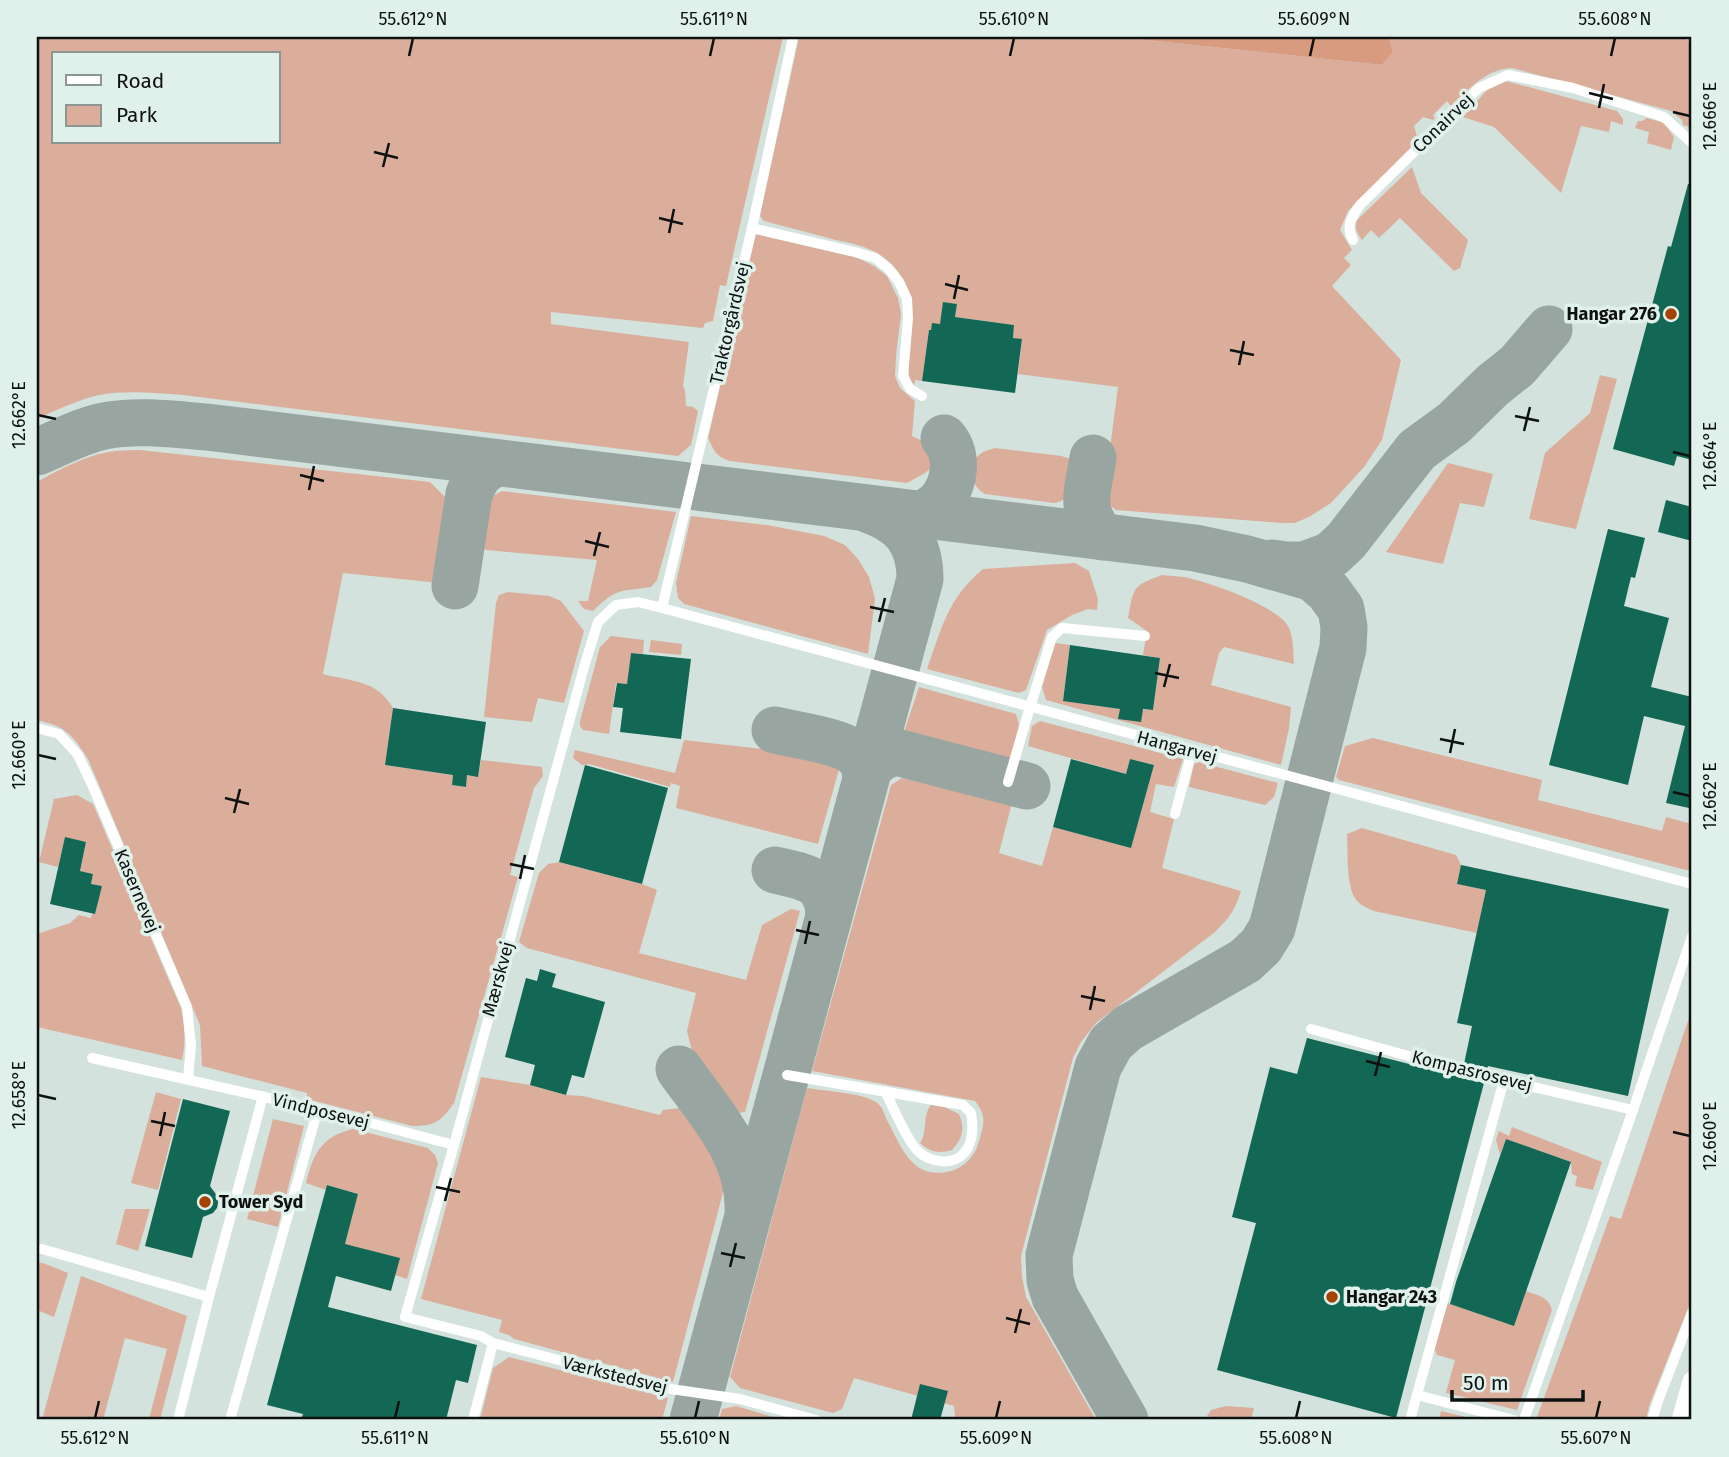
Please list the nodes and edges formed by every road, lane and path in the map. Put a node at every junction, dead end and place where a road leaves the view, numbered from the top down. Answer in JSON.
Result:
{"nodes":[{"id":1,"x":793,"y":37,"type":"edge"},
{"id":2,"x":1692,"y":143,"type":"edge"},
{"id":3,"x":752,"y":228,"type":"junction"},
{"id":4,"x":1353,"y":240,"type":"dead end"},
{"id":5,"x":922,"y":396,"type":"dead end"},
{"id":6,"x":662,"y":608,"type":"junction"},
{"id":7,"x":1144,"y":636,"type":"dead end"},
{"id":8,"x":1030,"y":707,"type":"junction"},
{"id":9,"x":37,"y":728,"type":"edge"},
{"id":10,"x":1192,"y":751,"type":"junction"},
{"id":11,"x":1009,"y":782,"type":"dead end"},
{"id":12,"x":1175,"y":814,"type":"dead end"},
{"id":13,"x":1692,"y":884,"type":"edge"},
{"id":14,"x":1692,"y":936,"type":"edge"},
{"id":15,"x":1311,"y":1029,"type":"dead end"},
{"id":16,"x":92,"y":1058,"type":"dead end"},
{"id":17,"x":787,"y":1075,"type":"dead end"},
{"id":18,"x":188,"y":1079,"type":"junction"},
{"id":19,"x":1504,"y":1080,"type":"junction"},
{"id":20,"x":885,"y":1091,"type":"junction"},
{"id":21,"x":263,"y":1096,"type":"junction"},
{"id":22,"x":318,"y":1110,"type":"junction"},
{"id":23,"x":1633,"y":1110,"type":"junction"},
{"id":24,"x":454,"y":1145,"type":"junction"},
{"id":25,"x":42,"y":1249,"type":"dead end"},
{"id":26,"x":208,"y":1297,"type":"junction"},
{"id":27,"x":1692,"y":1313,"type":"edge"},
{"id":28,"x":493,"y":1343,"type":"junction"},
{"id":29,"x":1692,"y":1381,"type":"edge"},
{"id":30,"x":1417,"y":1395,"type":"junction"},
{"id":31,"x":178,"y":1420,"type":"edge"},
{"id":32,"x":230,"y":1420,"type":"edge"},
{"id":33,"x":473,"y":1420,"type":"edge"},
{"id":34,"x":816,"y":1420,"type":"edge"},
{"id":35,"x":1410,"y":1420,"type":"edge"},
{"id":36,"x":1514,"y":1420,"type":"edge"},
{"id":37,"x":1524,"y":1420,"type":"edge"},
{"id":38,"x":1652,"y":1420,"type":"edge"},
{"id":39,"x":1681,"y":1420,"type":"edge"}],
"edges":[{"from":1,"to":3,"type":"lane","name":"Traktorgårdsvej"},
{"from":2,"to":4,"type":"lane","name":"Conairvej"},
{"from":3,"to":5,"type":"lane"},
{"from":3,"to":6,"type":"lane","name":"Traktorgårdsvej"},
{"from":6,"to":8,"type":"lane","name":"Hangarvej"},
{"from":6,"to":24,"type":"lane","name":"Mærskvej"},
{"from":7,"to":8,"type":"lane"},
{"from":8,"to":10,"type":"lane","name":"Hangarvej"},
{"from":8,"to":11,"type":"lane"},
{"from":9,"to":18,"type":"lane","name":"Kasernevej"},
{"from":10,"to":12,"type":"lane"},
{"from":10,"to":13,"type":"lane","name":"Hangarvej"},
{"from":14,"to":23,"type":"lane"},
{"from":15,"to":19,"type":"lane","name":"Kompasrosevej"},
{"from":16,"to":18,"type":"lane","name":"Vindposevej"},
{"from":17,"to":20,"type":"lane"},
{"from":18,"to":21,"type":"lane","name":"Vindposevej"},
{"from":19,"to":23,"type":"lane","name":"Kompasrosevej"},
{"from":19,"to":30,"type":"lane"},
{"from":20,"to":20,"type":"lane"},
{"from":21,"to":22,"type":"lane","name":"Vindposevej"},
{"from":21,"to":26,"type":"lane"},
{"from":22,"to":24,"type":"lane","name":"Vindposevej"},
{"from":22,"to":32,"type":"lane"},
{"from":23,"to":37,"type":"lane"},
{"from":24,"to":28,"type":"lane","name":"Mærskvej"},
{"from":25,"to":26,"type":"lane"},
{"from":26,"to":31,"type":"lane"},
{"from":27,"to":38,"type":"lane"},
{"from":28,"to":33,"type":"lane"},
{"from":28,"to":34,"type":"lane","name":"Værkstedsvej"},
{"from":29,"to":39,"type":"street"},
{"from":30,"to":35,"type":"lane"},
{"from":30,"to":36,"type":"lane"}]}
